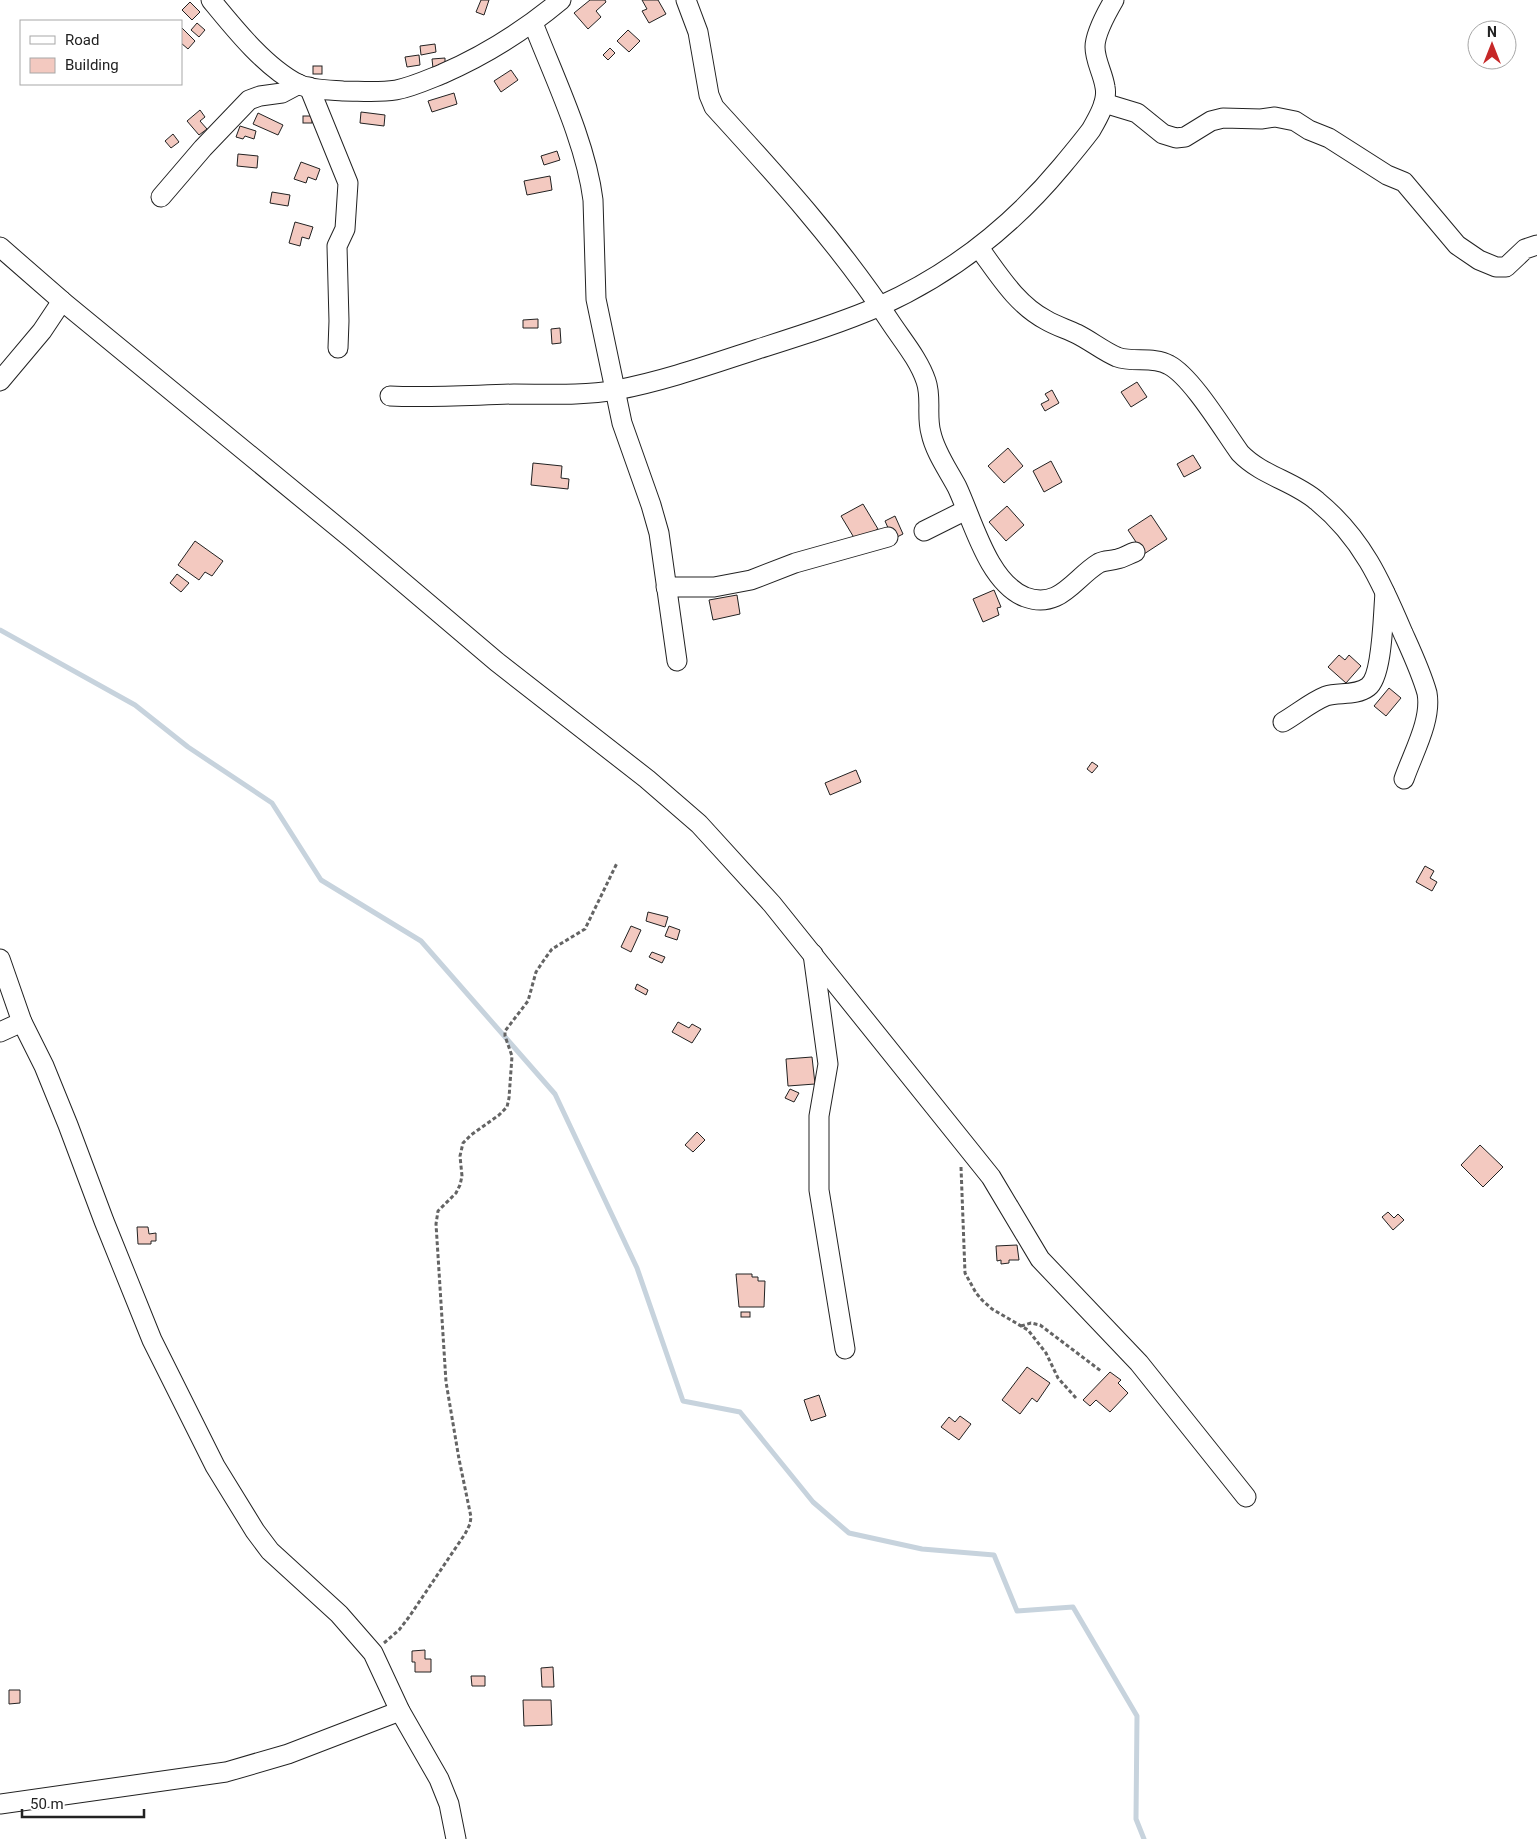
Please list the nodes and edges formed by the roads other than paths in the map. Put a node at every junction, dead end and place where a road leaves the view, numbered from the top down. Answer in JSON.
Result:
{"nodes":[{"id":1,"x":210,"y":0,"type":"edge"},
{"id":2,"x":561,"y":0,"type":"edge"},
{"id":3,"x":686,"y":0,"type":"edge"},
{"id":4,"x":1114,"y":0,"type":"edge"},
{"id":5,"x":533,"y":23,"type":"junction"},
{"id":6,"x":304,"y":86,"type":"junction"},
{"id":7,"x":1104,"y":103,"type":"junction"},
{"id":8,"x":161,"y":197,"type":"dead end"},
{"id":9,"x":1537,"y":245,"type":"edge"},
{"id":10,"x":0,"y":247,"type":"edge"},
{"id":11,"x":979,"y":248,"type":"junction"},
{"id":12,"x":62,"y":301,"type":"junction"},
{"id":13,"x":880,"y":306,"type":"junction"},
{"id":14,"x":338,"y":348,"type":"dead end"},
{"id":15,"x":0,"y":381,"type":"edge"},
{"id":16,"x":614,"y":390,"type":"junction"},
{"id":17,"x":390,"y":396,"type":"dead end"},
{"id":18,"x":966,"y":510,"type":"junction"},
{"id":19,"x":924,"y":531,"type":"dead end"},
{"id":20,"x":888,"y":537,"type":"dead end"},
{"id":21,"x":1135,"y":552,"type":"dead end"},
{"id":22,"x":666,"y":587,"type":"junction"},
{"id":23,"x":1385,"y":590,"type":"junction"},
{"id":24,"x":677,"y":661,"type":"dead end"},
{"id":25,"x":1283,"y":722,"type":"dead end"},
{"id":26,"x":1404,"y":779,"type":"dead end"},
{"id":27,"x":813,"y":953,"type":"junction"},
{"id":28,"x":0,"y":959,"type":"edge"},
{"id":29,"x":22,"y":1022,"type":"junction"},
{"id":30,"x":0,"y":1032,"type":"edge"},
{"id":31,"x":845,"y":1349,"type":"dead end"},
{"id":32,"x":1246,"y":1497,"type":"dead end"},
{"id":33,"x":400,"y":1711,"type":"junction"},
{"id":34,"x":0,"y":1804,"type":"edge"},
{"id":35,"x":456,"y":1839,"type":"edge"}],
"edges":[{"from":1,"to":6,"type":"street"},
{"from":2,"to":5,"type":"street"},
{"from":3,"to":13,"type":"street"},
{"from":4,"to":7,"type":"street"},
{"from":5,"to":6,"type":"street"},
{"from":5,"to":16,"type":"street"},
{"from":6,"to":8,"type":"street"},
{"from":6,"to":14,"type":"street"},
{"from":7,"to":9,"type":"street"},
{"from":7,"to":11,"type":"street"},
{"from":10,"to":12,"type":"street"},
{"from":11,"to":13,"type":"street"},
{"from":11,"to":23,"type":"street"},
{"from":12,"to":15,"type":"street"},
{"from":12,"to":27,"type":"street"},
{"from":13,"to":16,"type":"street"},
{"from":13,"to":18,"type":"street"},
{"from":16,"to":17,"type":"street"},
{"from":16,"to":22,"type":"street"},
{"from":18,"to":19,"type":"street"},
{"from":18,"to":21,"type":"street"},
{"from":20,"to":22,"type":"street"},
{"from":22,"to":24,"type":"street"},
{"from":23,"to":25,"type":"street"},
{"from":23,"to":26,"type":"street"},
{"from":27,"to":31,"type":"street"},
{"from":27,"to":32,"type":"street"},
{"from":28,"to":29,"type":"street"},
{"from":29,"to":30,"type":"street"},
{"from":29,"to":33,"type":"street"},
{"from":33,"to":34,"type":"street"},
{"from":33,"to":35,"type":"street"}]}
